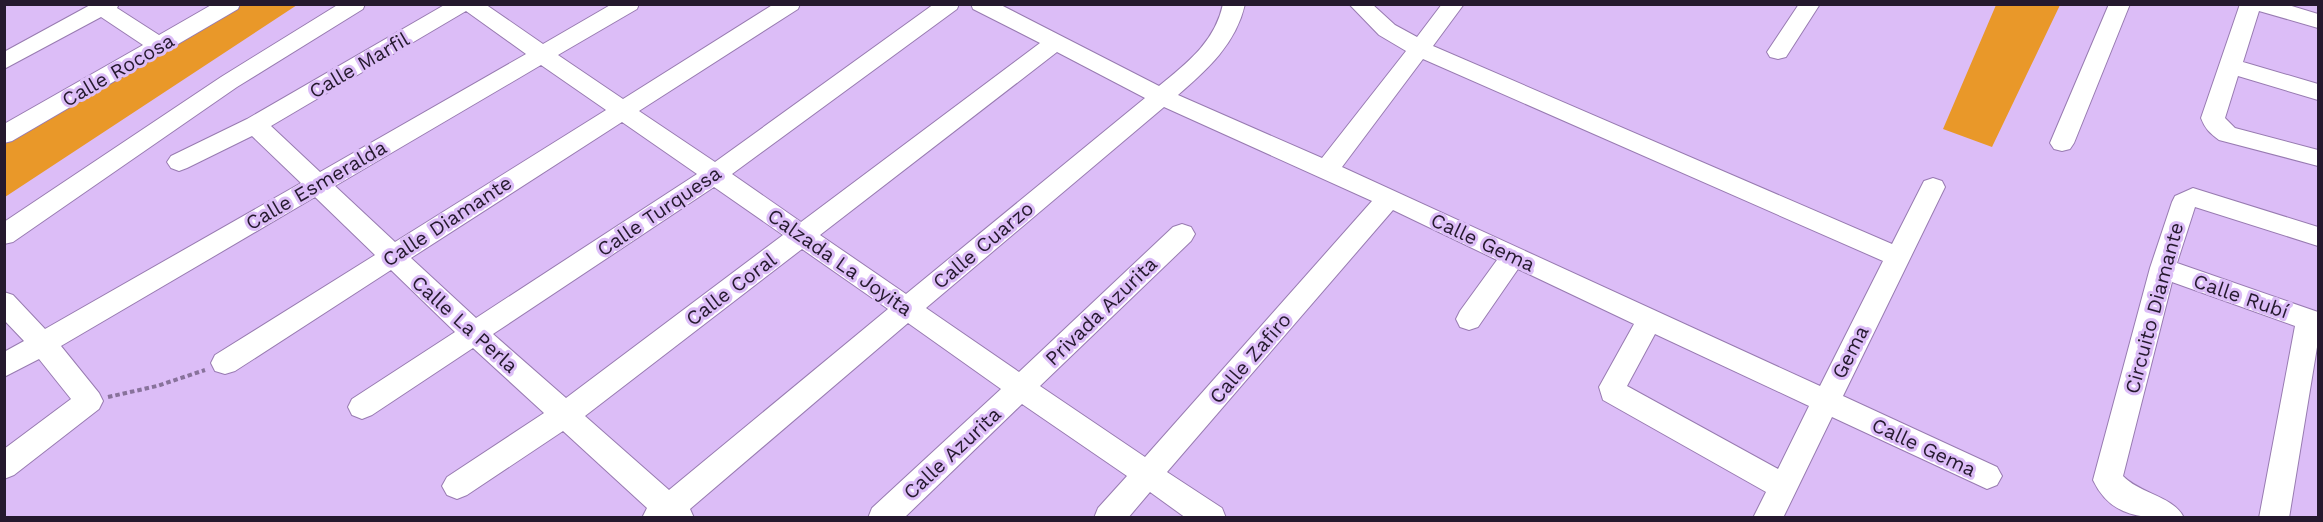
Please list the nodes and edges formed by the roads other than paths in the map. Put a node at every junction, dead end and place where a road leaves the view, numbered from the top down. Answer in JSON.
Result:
{"nodes":[{"id":1,"x":230,"y":4,"type":"edge"},
{"id":2,"x":355,"y":4,"type":"edge"},
{"id":3,"x":463,"y":4,"type":"edge"},
{"id":4,"x":470,"y":4,"type":"edge"},
{"id":5,"x":629,"y":4,"type":"edge"},
{"id":6,"x":790,"y":4,"type":"edge"},
{"id":7,"x":949,"y":4,"type":"edge"},
{"id":8,"x":981,"y":4,"type":"edge"},
{"id":9,"x":1234,"y":4,"type":"edge"},
{"id":10,"x":1359,"y":4,"type":"edge"},
{"id":11,"x":1454,"y":4,"type":"edge"},
{"id":12,"x":1810,"y":4,"type":"edge"},
{"id":13,"x":2120,"y":4,"type":"edge"},
{"id":14,"x":2251,"y":4,"type":"edge"},
{"id":15,"x":2259,"y":4,"type":"edge"},
{"id":16,"x":106,"y":6,"type":"edge"},
{"id":17,"x":2319,"y":21,"type":"edge"},
{"id":18,"x":1056,"y":42,"type":"junction"},
{"id":19,"x":160,"y":46,"type":"junction"},
{"id":20,"x":1420,"y":49,"type":"junction"},
{"id":21,"x":1778,"y":52,"type":"dead end"},
{"id":22,"x":542,"y":56,"type":"junction"},
{"id":23,"x":4,"y":62,"type":"edge"},
{"id":24,"x":2231,"y":66,"type":"junction"},
{"id":25,"x":2319,"y":92,"type":"edge"},
{"id":26,"x":1160,"y":96,"type":"junction"},
{"id":27,"x":621,"y":110,"type":"junction"},
{"id":28,"x":255,"y":125,"type":"junction"},
{"id":29,"x":4,"y":135,"type":"edge"},
{"id":30,"x":2062,"y":143,"type":"dead end"},
{"id":31,"x":2319,"y":158,"type":"edge"},
{"id":32,"x":179,"y":162,"type":"dead end"},
{"id":33,"x":1326,"y":170,"type":"junction"},
{"id":34,"x":714,"y":175,"type":"junction"},
{"id":35,"x":316,"y":184,"type":"junction"},
{"id":36,"x":1933,"y":187,"type":"dead end"},
{"id":37,"x":1389,"y":198,"type":"junction"},
{"id":38,"x":1182,"y":234,"type":"dead end"},
{"id":39,"x":4,"y":235,"type":"edge"},
{"id":40,"x":801,"y":236,"type":"junction"},
{"id":41,"x":2319,"y":236,"type":"edge"},
{"id":42,"x":1514,"y":256,"type":"junction"},
{"id":43,"x":392,"y":257,"type":"junction"},
{"id":44,"x":1898,"y":257,"type":"junction"},
{"id":45,"x":2163,"y":268,"type":"junction"},
{"id":46,"x":4,"y":302,"type":"edge"},
{"id":47,"x":907,"y":309,"type":"junction"},
{"id":48,"x":1469,"y":319,"type":"dead end"},
{"id":49,"x":1650,"y":319,"type":"junction"},
{"id":50,"x":2314,"y":321,"type":"edge"},
{"id":51,"x":474,"y":333,"type":"junction"},
{"id":52,"x":43,"y":344,"type":"junction"},
{"id":53,"x":225,"y":363,"type":"road end"},
{"id":54,"x":4,"y":366,"type":"edge"},
{"id":55,"x":1021,"y":388,"type":"junction"},
{"id":56,"x":1826,"y":401,"type":"junction"},
{"id":57,"x":362,"y":407,"type":"dead end"},
{"id":58,"x":566,"y":414,"type":"junction"},
{"id":59,"x":4,"y":466,"type":"edge"},
{"id":60,"x":1147,"y":475,"type":"junction"},
{"id":61,"x":1987,"y":476,"type":"dead end"},
{"id":62,"x":457,"y":486,"type":"dead end"},
{"id":63,"x":1783,"y":487,"type":"junction"},
{"id":64,"x":668,"y":514,"type":"edge"},
{"id":65,"x":883,"y":518,"type":"edge"},
{"id":66,"x":1110,"y":518,"type":"edge"},
{"id":67,"x":1211,"y":518,"type":"edge"},
{"id":68,"x":1768,"y":518,"type":"edge"},
{"id":69,"x":2169,"y":518,"type":"edge"},
{"id":70,"x":2274,"y":518,"type":"edge"}],
"edges":[{"from":1,"to":19,"type":"street","name":"Calle Rocosa"},
{"from":2,"to":39,"type":"street"},
{"from":3,"to":28,"type":"street","name":"Calle Marfil"},
{"from":4,"to":22,"type":"street","name":"Calzada La Joyita"},
{"from":5,"to":22,"type":"street","name":"Calle Esmeralda"},
{"from":6,"to":27,"type":"street","name":"Calle Diamante"},
{"from":7,"to":34,"type":"street","name":"Calle Turquesa"},
{"from":8,"to":18,"type":"street","name":"Calle Gema"},
{"from":9,"to":26,"type":"street","name":"Calle Cuarzo"},
{"from":10,"to":20,"type":"street"},
{"from":11,"to":20,"type":"street"},
{"from":12,"to":21,"type":"street"},
{"from":13,"to":30,"type":"street"},
{"from":14,"to":24,"type":"street"},
{"from":15,"to":17,"type":"street"},
{"from":16,"to":19,"type":"street"},
{"from":16,"to":23,"type":"street"},
{"from":18,"to":26,"type":"street","name":"Calle Gema"},
{"from":18,"to":40,"type":"street","name":"Calle Coral"},
{"from":19,"to":29,"type":"street","name":"Calle Rocosa"},
{"from":20,"to":33,"type":"street"},
{"from":20,"to":44,"type":"street"},
{"from":22,"to":27,"type":"street","name":"Calzada La Joyita"},
{"from":22,"to":35,"type":"street","name":"Calle Esmeralda"},
{"from":24,"to":25,"type":"street"},
{"from":24,"to":31,"type":"street"},
{"from":26,"to":33,"type":"street","name":"Calle Gema"},
{"from":26,"to":47,"type":"street","name":"Calle Cuarzo"},
{"from":27,"to":34,"type":"street","name":"Calzada La Joyita"},
{"from":27,"to":43,"type":"street","name":"Calle Diamante"},
{"from":28,"to":32,"type":"street","name":"Calle Marfil"},
{"from":28,"to":35,"type":"street","name":"Calle La Perla"},
{"from":33,"to":37,"type":"street","name":"Calle Gema"},
{"from":34,"to":40,"type":"street","name":"Calzada La Joyita"},
{"from":34,"to":51,"type":"street","name":"Calle Turquesa"},
{"from":35,"to":43,"type":"street","name":"Calle La Perla"},
{"from":35,"to":52,"type":"street","name":"Calle Esmeralda"},
{"from":36,"to":44,"type":"street","name":"Gema"},
{"from":37,"to":42,"type":"street","name":"Calle Gema"},
{"from":37,"to":60,"type":"street","name":"Calle Zafiro"},
{"from":38,"to":55,"type":"street","name":"Privada Azurita"},
{"from":40,"to":47,"type":"street","name":"Calzada La Joyita"},
{"from":40,"to":58,"type":"street","name":"Calle Coral"},
{"from":41,"to":45,"type":"street","name":"Circuito Diamante"},
{"from":42,"to":48,"type":"street"},
{"from":42,"to":49,"type":"street","name":"Calle Gema"},
{"from":43,"to":51,"type":"street","name":"Calle La Perla"},
{"from":43,"to":53,"type":"street","name":"Calle Diamante"},
{"from":44,"to":56,"type":"street","name":"Gema"},
{"from":45,"to":50,"type":"street","name":"Calle Rubí"},
{"from":45,"to":69,"type":"street","name":"Circuito Diamante"},
{"from":46,"to":52,"type":"street"},
{"from":47,"to":55,"type":"street","name":"Calzada La Joyita"},
{"from":47,"to":64,"type":"street","name":"Calle Cuarzo"},
{"from":49,"to":56,"type":"street","name":"Calle Gema"},
{"from":49,"to":63,"type":"street"},
{"from":50,"to":70,"type":"street"},
{"from":51,"to":57,"type":"street","name":"Calle Turquesa"},
{"from":51,"to":58,"type":"street","name":"Calle La Perla"},
{"from":52,"to":54,"type":"street","name":"Calle Esmeralda"},
{"from":52,"to":59,"type":"street"},
{"from":55,"to":60,"type":"street","name":"Calzada La Joyita"},
{"from":55,"to":65,"type":"street","name":"Calle Azurita"},
{"from":56,"to":61,"type":"street","name":"Calle Gema"},
{"from":56,"to":63,"type":"street","name":"Gema"},
{"from":58,"to":62,"type":"street","name":"Calle Coral"},
{"from":58,"to":64,"type":"street","name":"Calle La Perla"},
{"from":60,"to":66,"type":"street","name":"Calle Zafiro"},
{"from":60,"to":67,"type":"street","name":"Calzada La Joyita"},
{"from":63,"to":68,"type":"street","name":"Gema"}]}
